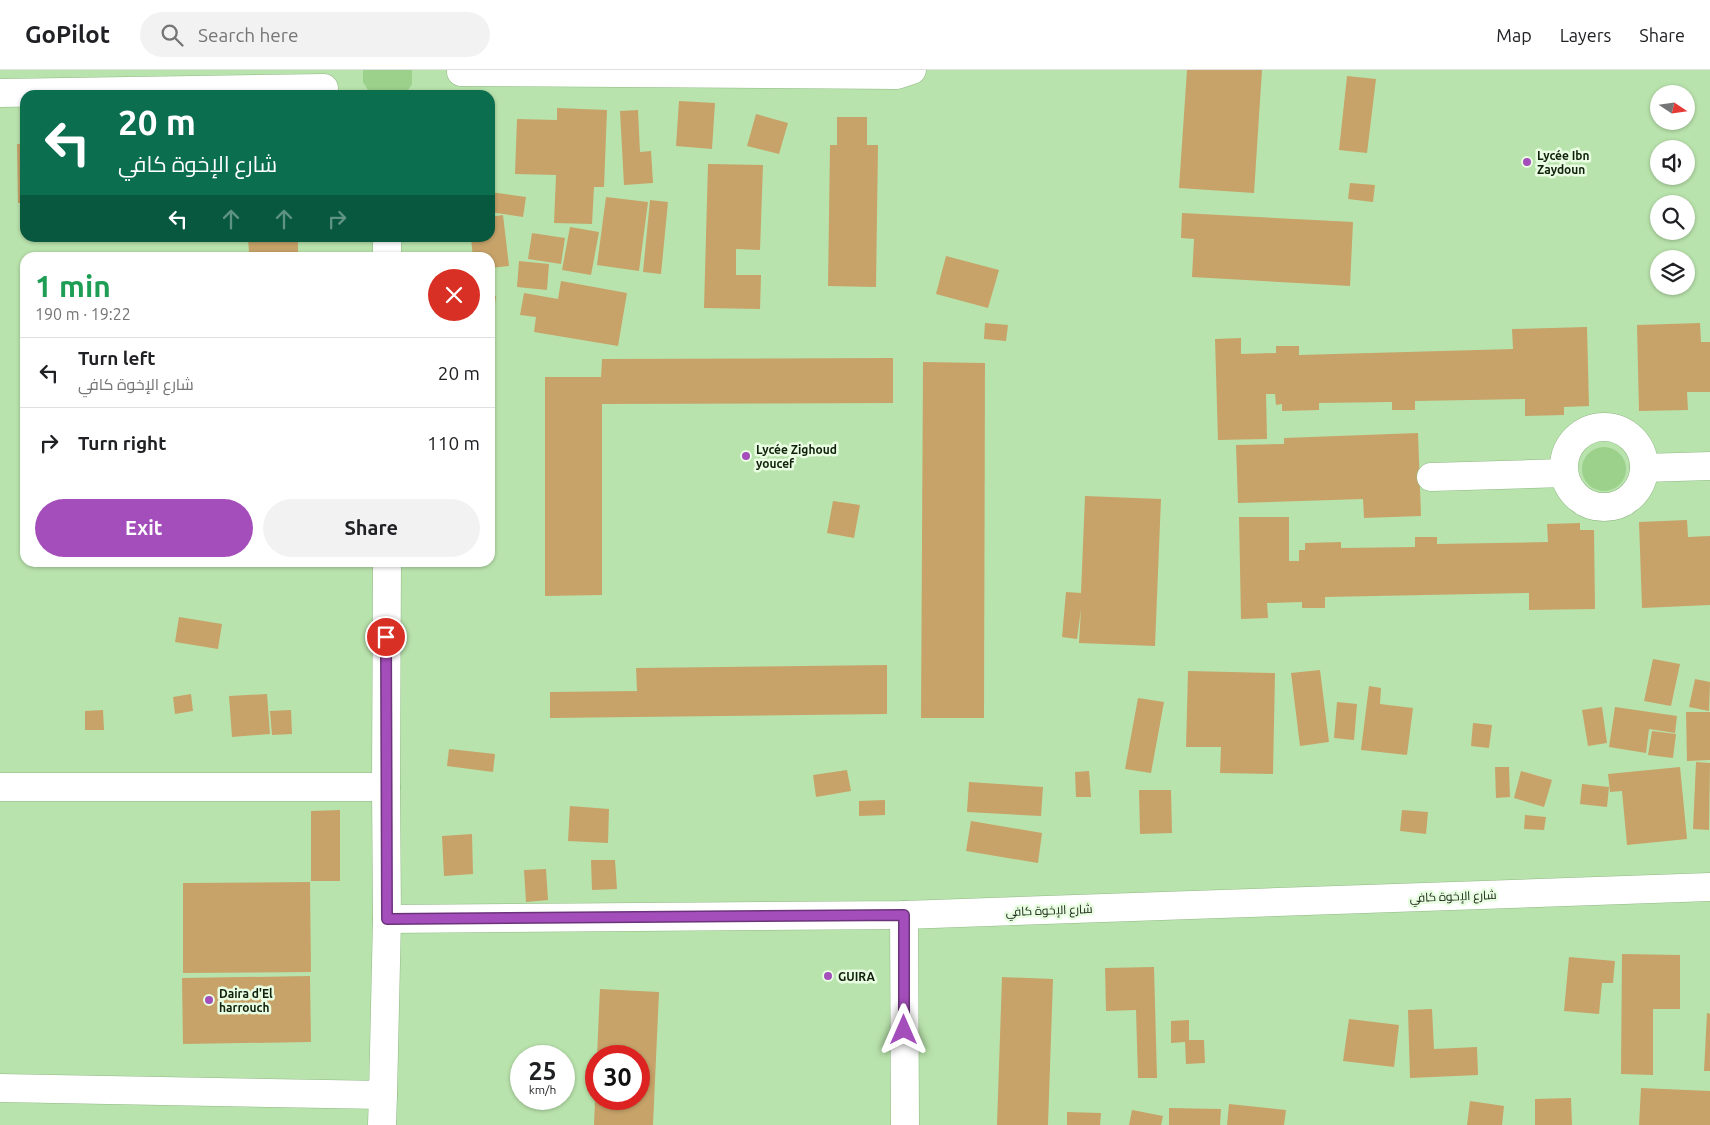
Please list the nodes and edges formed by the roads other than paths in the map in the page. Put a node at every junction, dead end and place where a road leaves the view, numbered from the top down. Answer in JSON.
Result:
{"nodes":[{"id":1,"x":912,"y":70,"type":"edge"},
{"id":2,"x":460,"y":79,"type":"edge"},
{"id":3,"x":324,"y":84,"type":"edge"},
{"id":4,"x":108,"y":90,"type":"edge"},
{"id":5,"x":20,"y":92,"type":"edge"},
{"id":6,"x":0,"y":93,"type":"edge"},
{"id":7,"x":1710,"y":466,"type":"edge"},
{"id":8,"x":1644,"y":468,"type":"junction"},
{"id":9,"x":1564,"y":473,"type":"junction"},
{"id":10,"x":1431,"y":477,"type":"dead end"},
{"id":11,"x":387,"y":567,"type":"edge"},
{"id":12,"x":0,"y":787,"type":"edge"},
{"id":13,"x":386,"y":787,"type":"junction"},
{"id":14,"x":1710,"y":888,"type":"edge"},
{"id":15,"x":904,"y":915,"type":"junction"},
{"id":16,"x":387,"y":919,"type":"junction"},
{"id":17,"x":0,"y":1088,"type":"edge"},
{"id":18,"x":383,"y":1095,"type":"junction"},
{"id":19,"x":382,"y":1125,"type":"edge"},
{"id":20,"x":905,"y":1125,"type":"edge"}],
"edges":[{"from":1,"to":2,"type":"main road"},
{"from":3,"to":4,"type":"main road"},
{"from":5,"to":6,"type":"main road"},
{"from":7,"to":8,"type":"main road"},
{"from":8,"to":9,"type":"main road"},
{"from":8,"to":9,"type":"main road"},
{"from":9,"to":10,"type":"main road"},
{"from":11,"to":13,"type":"main road"},
{"from":12,"to":13,"type":"main road"},
{"from":13,"to":16,"type":"main road"},
{"from":14,"to":15,"type":"main road","name":"شارع الإخوة كافي"},
{"from":15,"to":16,"type":"main road","name":"شارع الإخوة كافي"},
{"from":15,"to":20,"type":"main road"},
{"from":16,"to":18,"type":"main road"},
{"from":17,"to":18,"type":"main road"},
{"from":18,"to":19,"type":"main road"}]}
